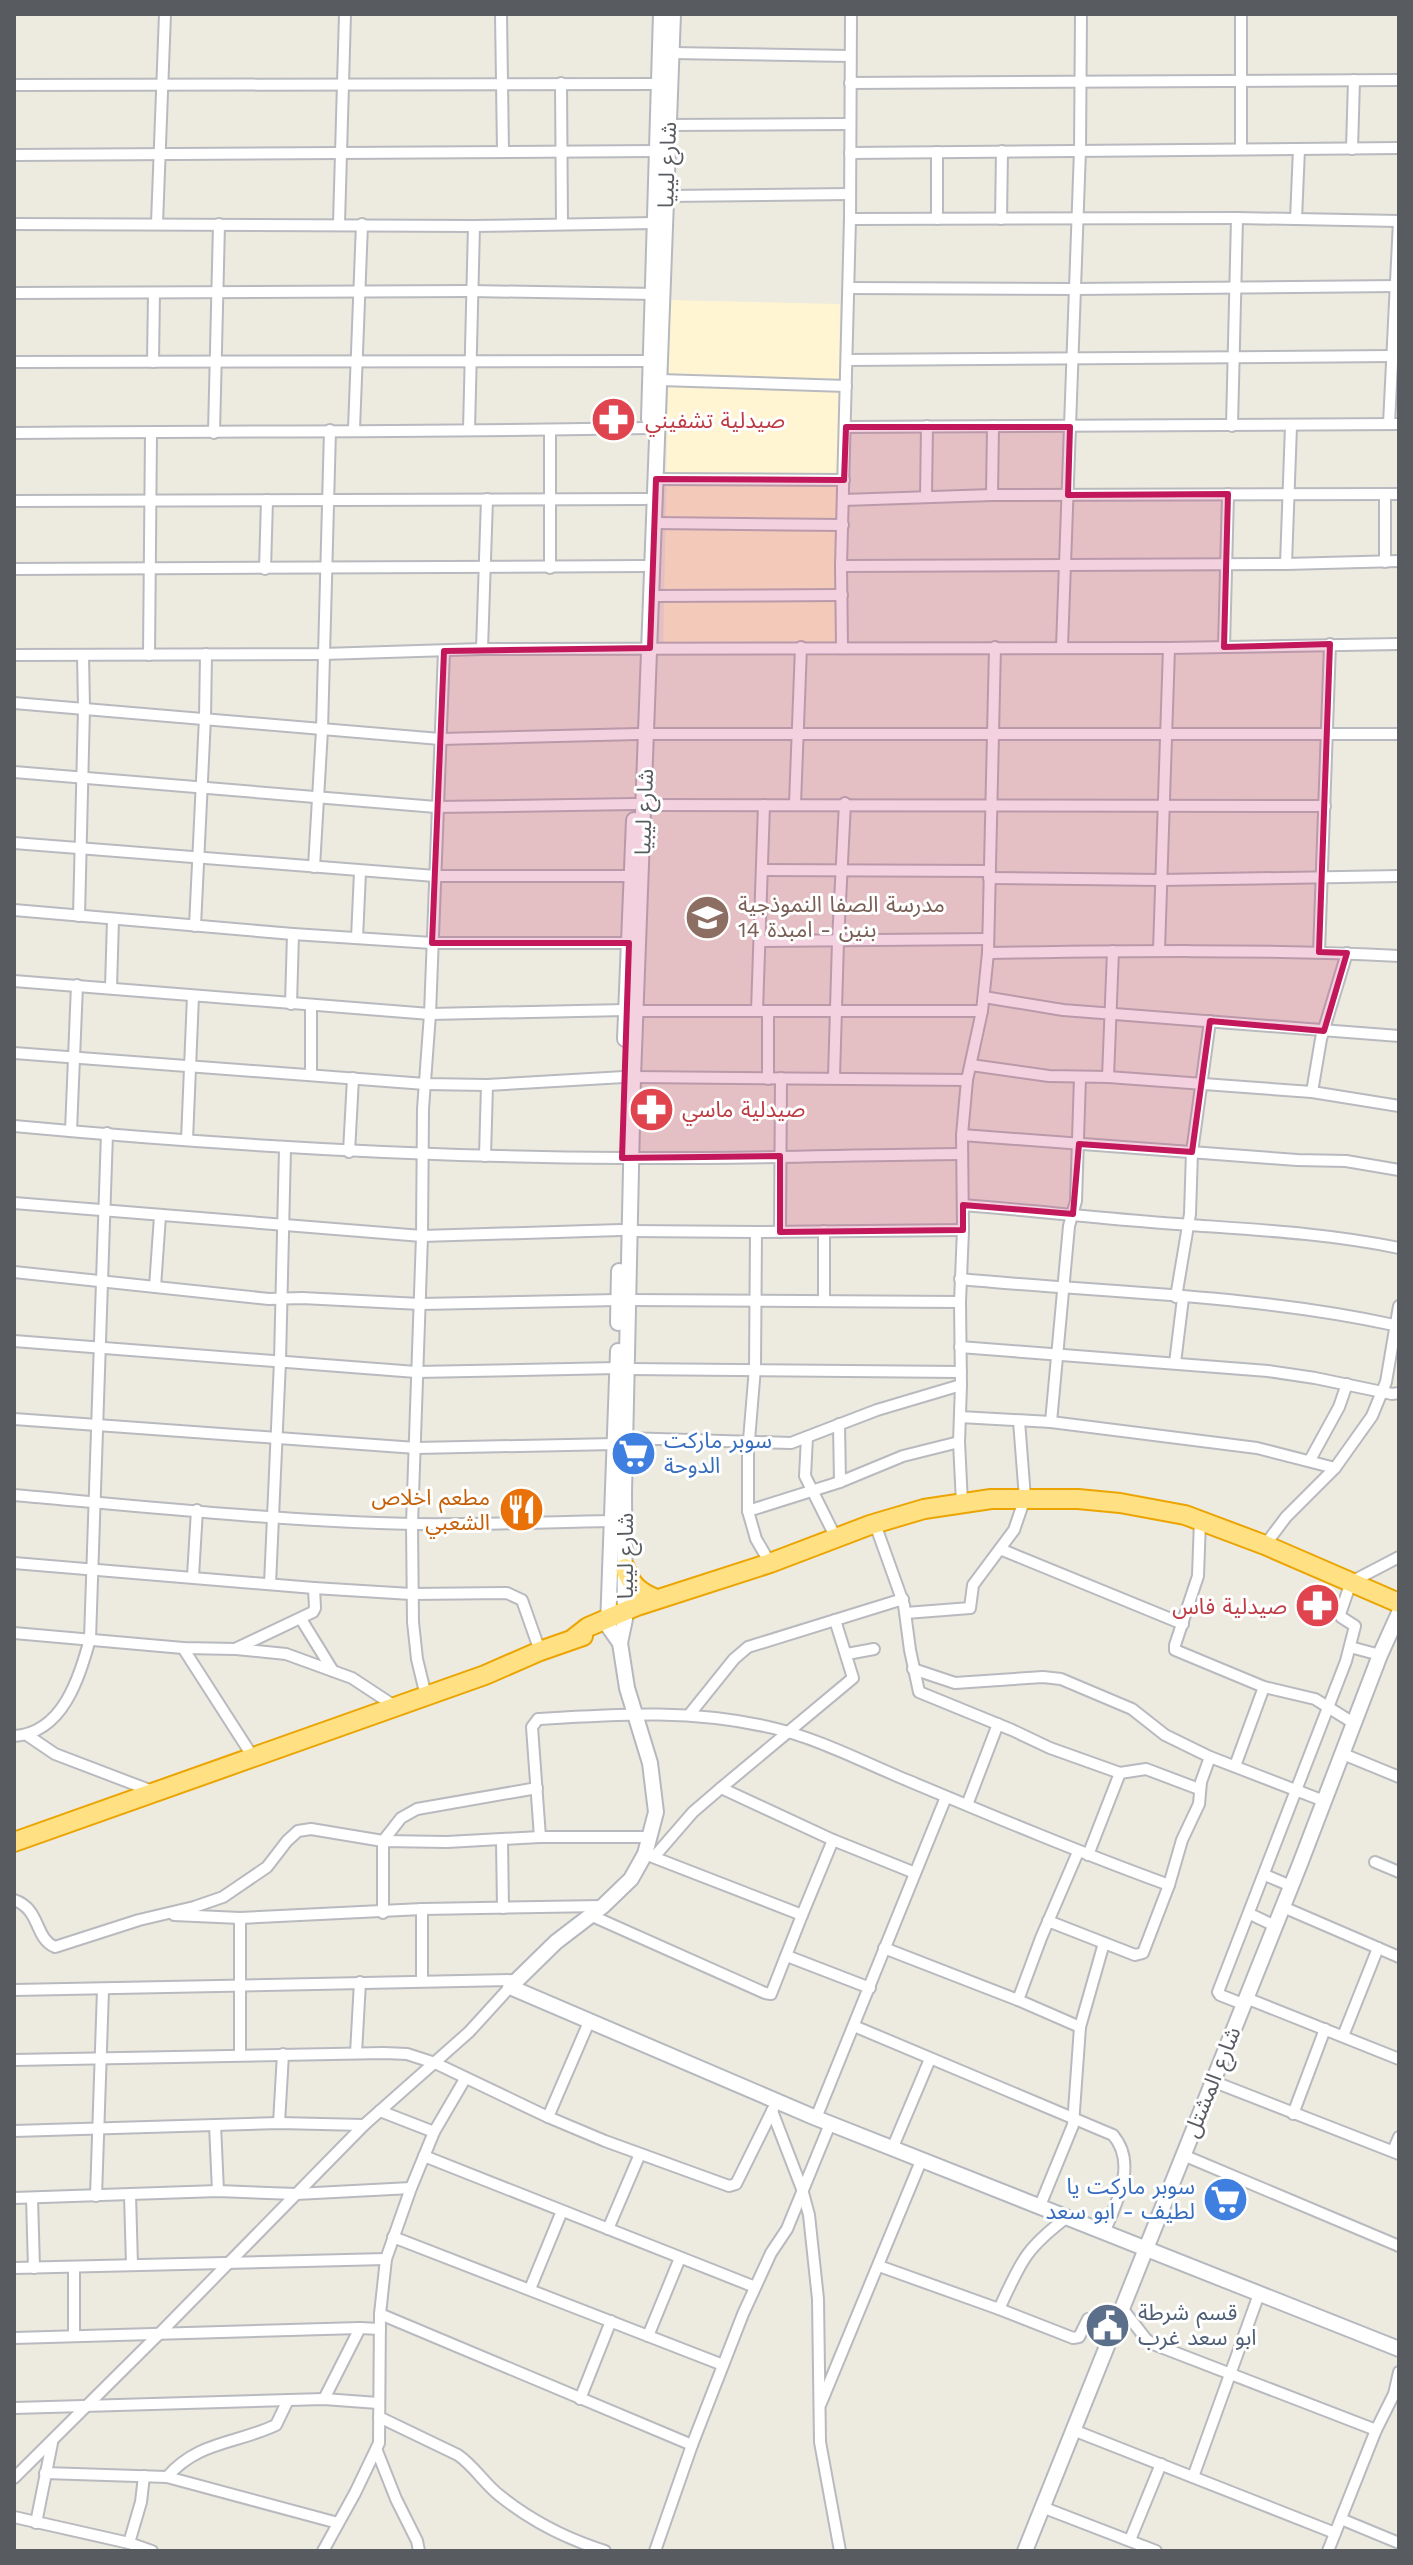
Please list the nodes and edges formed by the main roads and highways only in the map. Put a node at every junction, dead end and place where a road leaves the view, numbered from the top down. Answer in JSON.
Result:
{"nodes":[{"id":1,"x":661,"y":14,"type":"edge"},
{"id":2,"x":673,"y":14,"type":"edge"},
{"id":3,"x":660,"y":245,"type":"junction"},
{"id":4,"x":658,"y":294,"type":"junction"},
{"id":5,"x":645,"y":648,"type":"junction"},
{"id":6,"x":640,"y":804,"type":"junction"},
{"id":7,"x":633,"y":934,"type":"junction"},
{"id":8,"x":620,"y":1441,"type":"junction"},
{"id":9,"x":625,"y":1568,"type":"junction"},
{"id":10,"x":681,"y":1593,"type":"junction"},
{"id":11,"x":656,"y":1599,"type":"junction"},
{"id":12,"x":1399,"y":1603,"type":"edge"},
{"id":13,"x":1399,"y":1613,"type":"edge"},
{"id":14,"x":617,"y":1618,"type":"junction"},
{"id":15,"x":14,"y":1842,"type":"edge"},
{"id":16,"x":1146,"y":2249,"type":"junction"},
{"id":17,"x":1399,"y":2349,"type":"edge"},
{"id":18,"x":1025,"y":2551,"type":"edge"}],
"edges":[{"from":1,"to":3,"type":"main road","name":"شارع ليبيا"},
{"from":2,"to":3,"type":"main road","name":"شارع ليبيا"},
{"from":3,"to":4,"type":"main road","name":"شارع ليبيا"},
{"from":4,"to":5,"type":"main road","name":"شارع ليبيا"},
{"from":4,"to":5,"type":"main road","name":"شارع ليبيا"},
{"from":5,"to":6,"type":"main road","name":"شارع ليبيا"},
{"from":6,"to":7,"type":"main road","name":"شارع ليبيا"},
{"from":6,"to":7,"type":"main road","name":"شارع ليبيا"},
{"from":7,"to":8,"type":"main road","name":"شارع ليبيا"},
{"from":8,"to":9,"type":"main road","name":"شارع ليبيا"},
{"from":8,"to":14,"type":"main road","name":"شارع ليبيا"},
{"from":9,"to":11,"type":"highway"},
{"from":9,"to":14,"type":"main road","name":"شارع ليبيا"},
{"from":10,"to":11,"type":"highway","name":"شارع ليبيا"},
{"from":10,"to":12,"type":"highway","name":"شارع ليبيا"},
{"from":10,"to":14,"type":"highway","name":"شارع ليبيا"},
{"from":11,"to":14,"type":"highway","name":"شارع ليبيا"},
{"from":13,"to":16,"type":"main road","name":"شارع المشتل"},
{"from":14,"to":15,"type":"highway","name":"شارع ليبيا"},
{"from":14,"to":16,"type":"main road"},
{"from":16,"to":17,"type":"main road"},
{"from":16,"to":18,"type":"main road","name":"شارع المشتل"}]}
